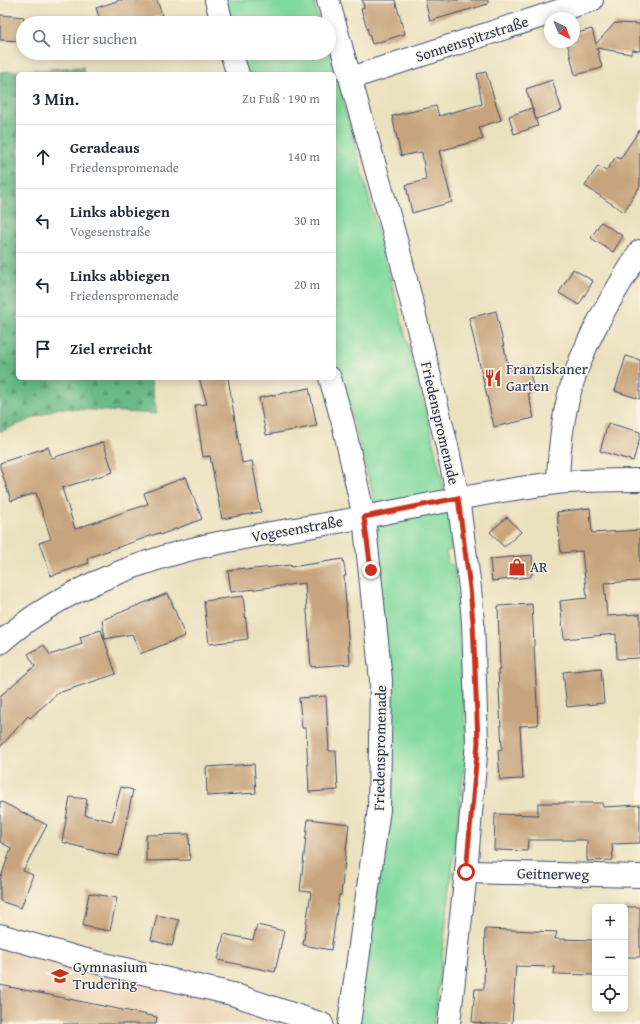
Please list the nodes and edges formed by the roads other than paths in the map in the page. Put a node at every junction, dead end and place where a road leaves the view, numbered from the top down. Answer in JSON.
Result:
{"nodes":[{"id":1,"x":216,"y":0,"type":"edge"},
{"id":2,"x":328,"y":0,"type":"edge"},
{"id":3,"x":592,"y":0,"type":"edge"},
{"id":4,"x":220,"y":16,"type":"edge"},
{"id":5,"x":333,"y":16,"type":"edge"},
{"id":6,"x":336,"y":27,"type":"edge"},
{"id":7,"x":233,"y":60,"type":"edge"},
{"id":8,"x":237,"y":72,"type":"edge"},
{"id":9,"x":351,"y":78,"type":"junction"},
{"id":10,"x":640,"y":251,"type":"edge"},
{"id":11,"x":331,"y":380,"type":"edge"},
{"id":12,"x":640,"y":480,"type":"edge"},
{"id":13,"x":558,"y":483,"type":"junction"},
{"id":14,"x":458,"y":498,"type":"junction"},
{"id":15,"x":364,"y":517,"type":"junction"},
{"id":16,"x":0,"y":643,"type":"edge"},
{"id":17,"x":466,"y":872,"type":"junction"},
{"id":18,"x":640,"y":876,"type":"edge"},
{"id":19,"x":0,"y":935,"type":"edge"},
{"id":20,"x":322,"y":1024,"type":"edge"},
{"id":21,"x":349,"y":1024,"type":"edge"},
{"id":22,"x":449,"y":1024,"type":"edge"}],
"edges":[{"from":1,"to":4,"type":"street"},
{"from":2,"to":5,"type":"street","name":"Friedenspromenade"},
{"from":3,"to":9,"type":"street","name":"Sonnenspitzstraße"},
{"from":6,"to":9,"type":"street","name":"Friedenspromenade"},
{"from":7,"to":8,"type":"street"},
{"from":9,"to":14,"type":"street","name":"Friedenspromenade"},
{"from":10,"to":13,"type":"street"},
{"from":11,"to":15,"type":"street","name":"Friedenspromenade"},
{"from":12,"to":13,"type":"street","name":"Vogesenstraße"},
{"from":13,"to":14,"type":"street","name":"Vogesenstraße"},
{"from":14,"to":15,"type":"street","name":"Vogesenstraße"},
{"from":14,"to":17,"type":"street","name":"Friedenspromenade"},
{"from":15,"to":16,"type":"street","name":"Vogesenstraße"},
{"from":15,"to":21,"type":"street","name":"Friedenspromenade"},
{"from":17,"to":18,"type":"street","name":"Geitnerweg"},
{"from":17,"to":22,"type":"street","name":"Friedenspromenade"},
{"from":19,"to":20,"type":"street"}]}
